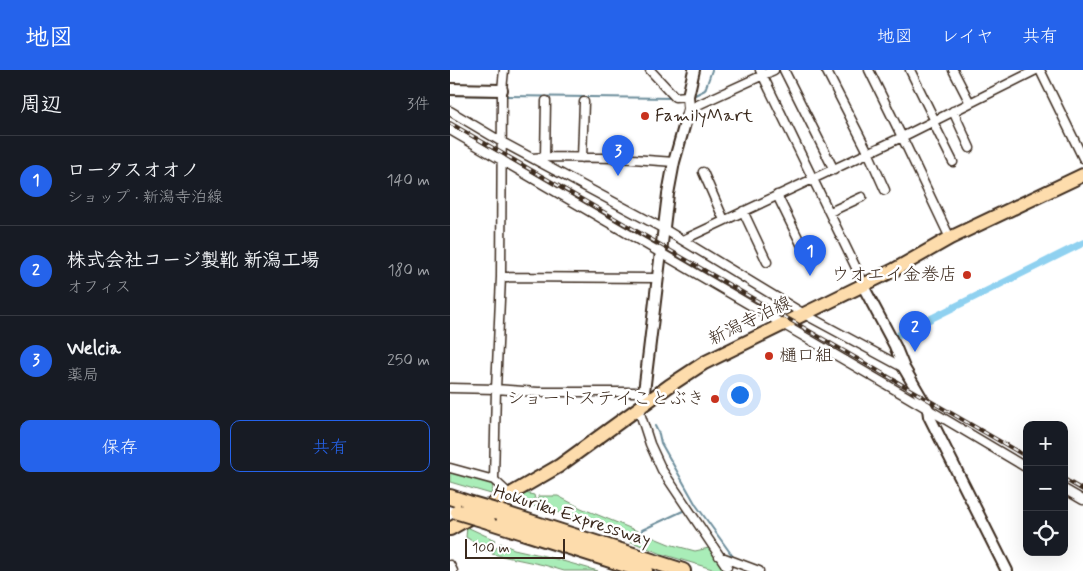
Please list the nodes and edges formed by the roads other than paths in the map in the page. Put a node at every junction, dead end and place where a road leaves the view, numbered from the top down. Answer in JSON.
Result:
{"nodes":[{"id":1,"x":504,"y":70,"type":"edge"},
{"id":2,"x":650,"y":70,"type":"edge"},
{"id":3,"x":694,"y":70,"type":"edge"},
{"id":4,"x":774,"y":70,"type":"edge"},
{"id":5,"x":784,"y":70,"type":"edge"},
{"id":6,"x":826,"y":70,"type":"edge"},
{"id":7,"x":869,"y":70,"type":"edge"},
{"id":8,"x":910,"y":70,"type":"edge"},
{"id":9,"x":953,"y":70,"type":"edge"},
{"id":10,"x":1036,"y":70,"type":"edge"},
{"id":11,"x":1040,"y":70,"type":"edge"},
{"id":12,"x":761,"y":73,"type":"edge"},
{"id":13,"x":450,"y":89,"type":"edge"},
{"id":14,"x":502,"y":90,"type":"junction"},
{"id":15,"x":688,"y":96,"type":"junction"},
{"id":16,"x":546,"y":101,"type":"dead end"},
{"id":17,"x":584,"y":102,"type":"dead end"},
{"id":18,"x":970,"y":103,"type":"junction"},
{"id":19,"x":689,"y":109,"type":"junction"},
{"id":20,"x":450,"y":111,"type":"edge"},
{"id":21,"x":953,"y":111,"type":"junction"},
{"id":22,"x":934,"y":121,"type":"junction"},
{"id":23,"x":450,"y":130,"type":"edge"},
{"id":24,"x":902,"y":137,"type":"junction"},
{"id":25,"x":502,"y":142,"type":"junction"},
{"id":26,"x":970,"y":148,"type":"dead end"},
{"id":27,"x":868,"y":152,"type":"junction"},
{"id":28,"x":545,"y":156,"type":"junction"},
{"id":29,"x":532,"y":158,"type":"junction"},
{"id":30,"x":582,"y":158,"type":"junction"},
{"id":31,"x":1083,"y":158,"type":"edge"},
{"id":32,"x":502,"y":160,"type":"junction"},
{"id":33,"x":674,"y":162,"type":"junction"},
{"id":34,"x":953,"y":162,"type":"dead end"},
{"id":35,"x":834,"y":170,"type":"junction"},
{"id":36,"x":703,"y":172,"type":"dead end"},
{"id":37,"x":1083,"y":176,"type":"edge"},
{"id":38,"x":813,"y":177,"type":"junction"},
{"id":39,"x":885,"y":190,"type":"dead end"},
{"id":40,"x":777,"y":195,"type":"junction"},
{"id":41,"x":862,"y":197,"type":"dead end"},
{"id":42,"x":743,"y":211,"type":"junction"},
{"id":43,"x":830,"y":212,"type":"junction"},
{"id":44,"x":724,"y":220,"type":"junction"},
{"id":45,"x":664,"y":229,"type":"junction"},
{"id":46,"x":950,"y":238,"type":"junction"},
{"id":47,"x":683,"y":240,"type":"junction"},
{"id":48,"x":802,"y":246,"type":"dead end"},
{"id":49,"x":660,"y":253,"type":"junction"},
{"id":50,"x":768,"y":262,"type":"dead end"},
{"id":51,"x":501,"y":277,"type":"junction"},
{"id":52,"x":657,"y":278,"type":"junction"},
{"id":53,"x":863,"y":286,"type":"junction"},
{"id":54,"x":804,"y":314,"type":"junction"},
{"id":55,"x":782,"y":324,"type":"junction"},
{"id":56,"x":904,"y":368,"type":"junction"},
{"id":57,"x":450,"y":388,"type":"edge"},
{"id":58,"x":496,"y":389,"type":"junction"},
{"id":59,"x":644,"y":398,"type":"junction"},
{"id":60,"x":928,"y":408,"type":"junction"},
{"id":61,"x":1024,"y":466,"type":"edge"},
{"id":62,"x":450,"y":468,"type":"edge"},
{"id":63,"x":494,"y":480,"type":"junction"},
{"id":64,"x":1068,"y":491,"type":"edge"},
{"id":65,"x":509,"y":494,"type":"junction"},
{"id":66,"x":450,"y":497,"type":"edge"},
{"id":67,"x":1083,"y":500,"type":"edge"},
{"id":68,"x":459,"y":508,"type":"edge"},
{"id":69,"x":494,"y":517,"type":"junction"},
{"id":70,"x":450,"y":529,"type":"edge"},
{"id":71,"x":719,"y":555,"type":"junction"},
{"id":72,"x":450,"y":565,"type":"edge"},
{"id":73,"x":727,"y":567,"type":"dead end"},
{"id":74,"x":453,"y":571,"type":"edge"},
{"id":75,"x":645,"y":571,"type":"edge"},
{"id":76,"x":683,"y":571,"type":"edge"},
{"id":77,"x":760,"y":571,"type":"edge"},
{"id":78,"x":1007,"y":571,"type":"edge"}],
"edges":[{"from":1,"to":14,"type":"street"},
{"from":2,"to":15,"type":"street"},
{"from":3,"to":15,"type":"street"},
{"from":4,"to":12,"type":"street"},
{"from":5,"to":35,"type":"street"},
{"from":6,"to":27,"type":"street"},
{"from":7,"to":24,"type":"street"},
{"from":8,"to":22,"type":"street"},
{"from":9,"to":18,"type":"street"},
{"from":10,"to":18,"type":"street"},
{"from":11,"to":31,"type":"street"},
{"from":12,"to":19,"type":"street"},
{"from":12,"to":38,"type":"street"},
{"from":13,"to":14,"type":"street"},
{"from":14,"to":25,"type":"street"},
{"from":15,"to":19,"type":"street"},
{"from":16,"to":28,"type":"street"},
{"from":17,"to":30,"type":"street"},
{"from":18,"to":21,"type":"street"},
{"from":19,"to":33,"type":"street"},
{"from":20,"to":25,"type":"street"},
{"from":21,"to":22,"type":"street"},
{"from":21,"to":26,"type":"street"},
{"from":22,"to":24,"type":"street"},
{"from":22,"to":34,"type":"street"},
{"from":23,"to":32,"type":"street"},
{"from":24,"to":27,"type":"street"},
{"from":24,"to":46,"type":"street"},
{"from":25,"to":29,"type":"street"},
{"from":25,"to":32,"type":"street"},
{"from":27,"to":35,"type":"street"},
{"from":27,"to":39,"type":"street"},
{"from":28,"to":29,"type":"street"},
{"from":28,"to":30,"type":"street"},
{"from":29,"to":45,"type":"street"},
{"from":30,"to":33,"type":"street"},
{"from":32,"to":49,"type":"street"},
{"from":32,"to":51,"type":"street"},
{"from":33,"to":45,"type":"street"},
{"from":35,"to":38,"type":"street"},
{"from":36,"to":44,"type":"street"},
{"from":37,"to":46,"type":"main road","name":"新潟寺泊線"},
{"from":38,"to":40,"type":"street"},
{"from":38,"to":43,"type":"street"},
{"from":40,"to":42,"type":"street"},
{"from":40,"to":48,"type":"street"},
{"from":41,"to":43,"type":"street"},
{"from":42,"to":44,"type":"street"},
{"from":42,"to":50,"type":"street"},
{"from":43,"to":53,"type":"street"},
{"from":44,"to":47,"type":"street"},
{"from":45,"to":47,"type":"street"},
{"from":45,"to":49,"type":"street"},
{"from":46,"to":53,"type":"main road","name":"新潟寺泊線"},
{"from":47,"to":54,"type":"street"},
{"from":49,"to":52,"type":"street"},
{"from":49,"to":55,"type":"street"},
{"from":51,"to":52,"type":"street"},
{"from":51,"to":58,"type":"street"},
{"from":52,"to":59,"type":"street"},
{"from":53,"to":54,"type":"main road","name":"新潟寺泊線"},
{"from":53,"to":56,"type":"street"},
{"from":54,"to":55,"type":"main road","name":"新潟寺泊線"},
{"from":54,"to":56,"type":"street"},
{"from":55,"to":59,"type":"main road","name":"新潟寺泊線"},
{"from":55,"to":60,"type":"street"},
{"from":56,"to":60,"type":"street"},
{"from":57,"to":58,"type":"street"},
{"from":58,"to":59,"type":"street"},
{"from":58,"to":63,"type":"street"},
{"from":59,"to":65,"type":"main road","name":"新潟寺泊線"},
{"from":59,"to":71,"type":"street"},
{"from":60,"to":61,"type":"street"},
{"from":60,"to":78,"type":"street"},
{"from":62,"to":63,"type":"street"},
{"from":63,"to":65,"type":"street"},
{"from":64,"to":67,"type":"street"},
{"from":65,"to":70,"type":"main road","name":"新潟寺泊線"},
{"from":66,"to":68,"type":"highway","name":"Hokuriku Expressway"},
{"from":68,"to":69,"type":"highway","name":"Hokuriku Expressway","bridge":true},
{"from":69,"to":75,"type":"highway","name":"Hokuriku Expressway"},
{"from":69,"to":76,"type":"highway","name":"Hokuriku Expressway"},
{"from":71,"to":73,"type":"street"},
{"from":71,"to":77,"type":"street"},
{"from":72,"to":74,"type":"street"}]}
